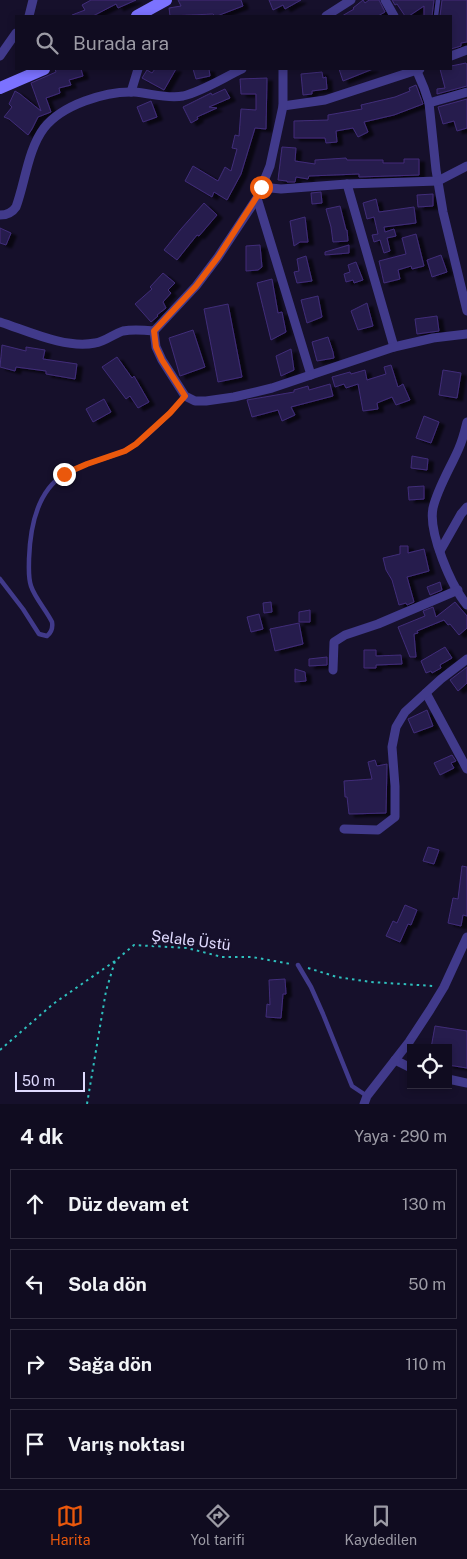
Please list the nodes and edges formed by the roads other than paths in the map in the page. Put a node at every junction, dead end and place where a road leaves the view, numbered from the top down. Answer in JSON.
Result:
{"nodes":[{"id":1,"x":33,"y":0,"type":"edge"},
{"id":2,"x":351,"y":0,"type":"edge"},
{"id":3,"x":385,"y":0,"type":"edge"},
{"id":4,"x":438,"y":0,"type":"edge"},
{"id":5,"x":158,"y":7,"type":"edge"},
{"id":6,"x":29,"y":15,"type":"edge"},
{"id":7,"x":139,"y":15,"type":"edge"},
{"id":8,"x":328,"y":15,"type":"edge"},
{"id":9,"x":393,"y":15,"type":"edge"},
{"id":10,"x":436,"y":15,"type":"edge"},
{"id":11,"x":15,"y":35,"type":"edge"},
{"id":12,"x":467,"y":50,"type":"edge"},
{"id":13,"x":0,"y":56,"type":"edge"},
{"id":14,"x":452,"y":56,"type":"edge"},
{"id":15,"x":42,"y":70,"type":"edge"},
{"id":16,"x":138,"y":70,"type":"edge"},
{"id":17,"x":240,"y":70,"type":"edge"},
{"id":18,"x":284,"y":70,"type":"edge"},
{"id":19,"x":414,"y":70,"type":"edge"},
{"id":20,"x":417,"y":70,"type":"edge"},
{"id":21,"x":0,"y":88,"type":"edge"},
{"id":22,"x":131,"y":92,"type":"junction"},
{"id":23,"x":467,"y":92,"type":"edge"},
{"id":24,"x":429,"y":103,"type":"junction"},
{"id":25,"x":283,"y":106,"type":"junction"},
{"id":26,"x":467,"y":166,"type":"edge"},
{"id":27,"x":438,"y":181,"type":"junction"},
{"id":28,"x":347,"y":184,"type":"junction"},
{"id":29,"x":261,"y":187,"type":"junction"},
{"id":30,"x":256,"y":198,"type":"junction"},
{"id":31,"x":0,"y":215,"type":"edge"},
{"id":32,"x":467,"y":311,"type":"edge"},
{"id":33,"x":0,"y":322,"type":"edge"},
{"id":34,"x":154,"y":331,"type":"junction"},
{"id":35,"x":467,"y":334,"type":"edge"},
{"id":36,"x":394,"y":347,"type":"junction"},
{"id":37,"x":311,"y":375,"type":"junction"},
{"id":38,"x":185,"y":396,"type":"junction"},
{"id":39,"x":467,"y":422,"type":"edge"},
{"id":40,"x":467,"y":507,"type":"edge"},
{"id":41,"x":440,"y":551,"type":"junction"},
{"id":42,"x":0,"y":579,"type":"edge"},
{"id":43,"x":458,"y":590,"type":"junction"},
{"id":44,"x":467,"y":605,"type":"edge"},
{"id":45,"x":467,"y":659,"type":"edge"},
{"id":46,"x":333,"y":670,"type":"dead end"},
{"id":47,"x":426,"y":693,"type":"junction"},
{"id":48,"x":467,"y":769,"type":"edge"},
{"id":49,"x":344,"y":829,"type":"dead end"},
{"id":50,"x":467,"y":937,"type":"edge"},
{"id":51,"x":298,"y":965,"type":"road end"},
{"id":52,"x":395,"y":1060,"type":"junction"},
{"id":53,"x":407,"y":1066,"type":"edge"},
{"id":54,"x":452,"y":1080,"type":"edge"},
{"id":55,"x":467,"y":1083,"type":"edge"},
{"id":56,"x":365,"y":1100,"type":"edge"}],
"edges":[{"from":1,"to":6,"type":"street"},
{"from":2,"to":8,"type":"street"},
{"from":3,"to":9,"type":"street"},
{"from":4,"to":10,"type":"lane"},
{"from":5,"to":7,"type":"main road"},
{"from":11,"to":13,"type":"street"},
{"from":12,"to":14,"type":"street"},
{"from":15,"to":21,"type":"main road"},
{"from":16,"to":22,"type":"street"},
{"from":17,"to":22,"type":"street"},
{"from":18,"to":25,"type":"street"},
{"from":19,"to":25,"type":"street"},
{"from":20,"to":24,"type":"street"},
{"from":22,"to":31,"type":"street"},
{"from":23,"to":24,"type":"street"},
{"from":24,"to":27,"type":"street"},
{"from":25,"to":29,"type":"street"},
{"from":26,"to":27,"type":"street"},
{"from":27,"to":28,"type":"street"},
{"from":27,"to":32,"type":"street"},
{"from":28,"to":29,"type":"street"},
{"from":28,"to":36,"type":"street"},
{"from":29,"to":30,"type":"street"},
{"from":30,"to":34,"type":"street"},
{"from":30,"to":37,"type":"street"},
{"from":33,"to":34,"type":"street"},
{"from":34,"to":38,"type":"street"},
{"from":35,"to":36,"type":"street"},
{"from":36,"to":37,"type":"street"},
{"from":37,"to":38,"type":"street"},
{"from":38,"to":42,"type":"lane"},
{"from":39,"to":41,"type":"street"},
{"from":40,"to":41,"type":"street"},
{"from":41,"to":43,"type":"street"},
{"from":43,"to":44,"type":"street"},
{"from":43,"to":46,"type":"street"},
{"from":45,"to":47,"type":"street"},
{"from":47,"to":48,"type":"street"},
{"from":47,"to":49,"type":"street"},
{"from":50,"to":52,"type":"street"},
{"from":51,"to":56,"type":"lane"},
{"from":52,"to":53,"type":"street"},
{"from":52,"to":56,"type":"street"},
{"from":54,"to":55,"type":"street"}]}
